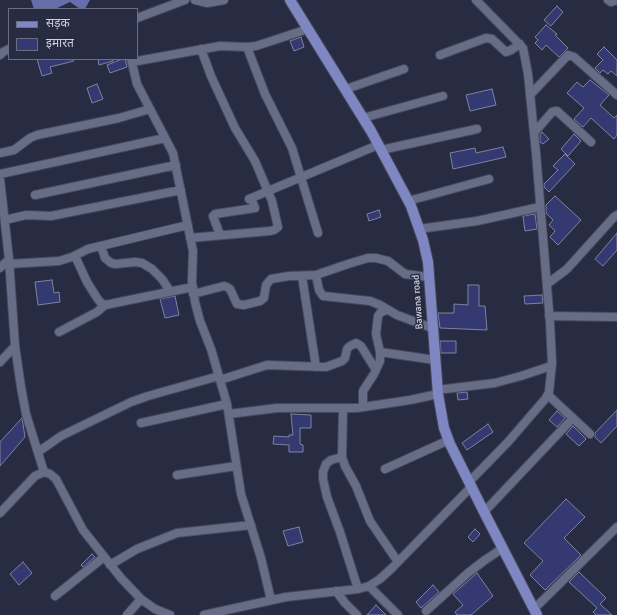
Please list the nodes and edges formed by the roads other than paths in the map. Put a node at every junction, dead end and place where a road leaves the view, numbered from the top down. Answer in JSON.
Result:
{"nodes":[{"id":1,"x":185,"y":0,"type":"edge"},
{"id":2,"x":195,"y":0,"type":"edge"},
{"id":3,"x":224,"y":0,"type":"edge"},
{"id":4,"x":290,"y":0,"type":"edge"},
{"id":5,"x":476,"y":0,"type":"edge"},
{"id":6,"x":608,"y":0,"type":"edge"},
{"id":7,"x":617,"y":0,"type":"edge"},
{"id":8,"x":138,"y":18,"type":"edge"},
{"id":9,"x":308,"y":29,"type":"junction"},
{"id":10,"x":520,"y":44,"type":"junction"},
{"id":11,"x":247,"y":47,"type":"junction"},
{"id":12,"x":201,"y":49,"type":"junction"},
{"id":13,"x":440,"y":55,"type":"dead end"},
{"id":14,"x":138,"y":59,"type":"edge"},
{"id":15,"x":132,"y":60,"type":"edge"},
{"id":16,"x":404,"y":70,"type":"dead end"},
{"id":17,"x":346,"y":89,"type":"junction"},
{"id":18,"x":617,"y":95,"type":"edge"},
{"id":19,"x":443,"y":96,"type":"dead end"},
{"id":20,"x":530,"y":96,"type":"junction"},
{"id":21,"x":150,"y":109,"type":"junction"},
{"id":22,"x":363,"y":118,"type":"junction"},
{"id":23,"x":477,"y":128,"type":"dead end"},
{"id":24,"x":534,"y":132,"type":"junction"},
{"id":25,"x":165,"y":138,"type":"junction"},
{"id":26,"x":591,"y":142,"type":"dead end"},
{"id":27,"x":380,"y":148,"type":"junction"},
{"id":28,"x":0,"y":153,"type":"edge"},
{"id":29,"x":176,"y":165,"type":"junction"},
{"id":30,"x":0,"y":174,"type":"edge"},
{"id":31,"x":301,"y":176,"type":"junction"},
{"id":32,"x":0,"y":179,"type":"edge"},
{"id":33,"x":489,"y":179,"type":"dead end"},
{"id":34,"x":181,"y":190,"type":"junction"},
{"id":35,"x":268,"y":191,"type":"junction"},
{"id":36,"x":35,"y":195,"type":"dead end"},
{"id":37,"x":408,"y":201,"type":"junction"},
{"id":38,"x":540,"y":207,"type":"junction"},
{"id":39,"x":617,"y":216,"type":"edge"},
{"id":40,"x":5,"y":220,"type":"junction"},
{"id":41,"x":188,"y":225,"type":"junction"},
{"id":42,"x":419,"y":229,"type":"junction"},
{"id":43,"x":318,"y":233,"type":"dead end"},
{"id":44,"x":220,"y":235,"type":"junction"},
{"id":45,"x":190,"y":238,"type":"junction"},
{"id":46,"x":102,"y":246,"type":"junction"},
{"id":47,"x":75,"y":256,"type":"junction"},
{"id":48,"x":9,"y":262,"type":"junction"},
{"id":49,"x":0,"y":268,"type":"edge"},
{"id":50,"x":316,"y":275,"type":"junction"},
{"id":51,"x":302,"y":276,"type":"junction"},
{"id":52,"x":428,"y":277,"type":"junction"},
{"id":53,"x":547,"y":284,"type":"junction"},
{"id":54,"x":193,"y":290,"type":"junction"},
{"id":55,"x":170,"y":292,"type":"junction"},
{"id":56,"x":105,"y":305,"type":"junction"},
{"id":57,"x":387,"y":310,"type":"junction"},
{"id":58,"x":549,"y":316,"type":"junction"},
{"id":59,"x":617,"y":317,"type":"edge"},
{"id":60,"x":432,"y":328,"type":"junction"},
{"id":61,"x":59,"y":332,"type":"dead end"},
{"id":62,"x":15,"y":346,"type":"junction"},
{"id":63,"x":380,"y":352,"type":"junction"},
{"id":64,"x":435,"y":360,"type":"junction"},
{"id":65,"x":0,"y":362,"type":"edge"},
{"id":66,"x":551,"y":366,"type":"junction"},
{"id":67,"x":316,"y":367,"type":"junction"},
{"id":68,"x":376,"y":370,"type":"junction"},
{"id":69,"x":220,"y":378,"type":"junction"},
{"id":70,"x":437,"y":392,"type":"junction"},
{"id":71,"x":548,"y":395,"type":"junction"},
{"id":72,"x":227,"y":404,"type":"junction"},
{"id":73,"x":362,"y":407,"type":"junction"},
{"id":74,"x":343,"y":408,"type":"junction"},
{"id":75,"x":229,"y":414,"type":"junction"},
{"id":76,"x":573,"y":418,"type":"junction"},
{"id":77,"x":140,"y":422,"type":"dead end"},
{"id":78,"x":590,"y":434,"type":"dead end"},
{"id":79,"x":448,"y":440,"type":"junction"},
{"id":80,"x":38,"y":452,"type":"junction"},
{"id":81,"x":342,"y":457,"type":"junction"},
{"id":82,"x":236,"y":466,"type":"junction"},
{"id":83,"x":385,"y":469,"type":"dead end"},
{"id":84,"x":44,"y":472,"type":"junction"},
{"id":85,"x":177,"y":475,"type":"dead end"},
{"id":86,"x":470,"y":484,"type":"junction"},
{"id":87,"x":484,"y":512,"type":"junction"},
{"id":88,"x":0,"y":513,"type":"edge"},
{"id":89,"x":251,"y":525,"type":"junction"},
{"id":90,"x":617,"y":527,"type":"edge"},
{"id":91,"x":503,"y":548,"type":"junction"},
{"id":92,"x":104,"y":557,"type":"junction"},
{"id":93,"x":398,"y":562,"type":"junction"},
{"id":94,"x":110,"y":565,"type":"junction"},
{"id":95,"x":369,"y":586,"type":"junction"},
{"id":96,"x":358,"y":589,"type":"junction"},
{"id":97,"x":336,"y":591,"type":"junction"},
{"id":98,"x":55,"y":596,"type":"dead end"},
{"id":99,"x":141,"y":599,"type":"junction"},
{"id":100,"x":271,"y":600,"type":"junction"},
{"id":101,"x":235,"y":608,"type":"junction"},
{"id":102,"x":426,"y":611,"type":"dead end"},
{"id":103,"x":158,"y":612,"type":"edge"},
{"id":104,"x":536,"y":612,"type":"edge"},
{"id":105,"x":214,"y":614,"type":"edge"},
{"id":106,"x":127,"y":615,"type":"edge"},
{"id":107,"x":170,"y":615,"type":"edge"},
{"id":108,"x":204,"y":615,"type":"edge"},
{"id":109,"x":242,"y":615,"type":"edge"},
{"id":110,"x":358,"y":615,"type":"edge"},
{"id":111,"x":398,"y":615,"type":"edge"}],
"edges":[{"from":1,"to":8,"type":"street"},
{"from":2,"to":3,"type":"street"},
{"from":4,"to":9,"type":"main road","name":"Bawana road"},
{"from":5,"to":10,"type":"street"},
{"from":6,"to":7,"type":"street"},
{"from":9,"to":11,"type":"street"},
{"from":9,"to":17,"type":"main road","name":"Bawana road"},
{"from":10,"to":13,"type":"street"},
{"from":10,"to":20,"type":"street"},
{"from":11,"to":12,"type":"street"},
{"from":11,"to":31,"type":"street"},
{"from":12,"to":14,"type":"street"},
{"from":12,"to":35,"type":"street"},
{"from":15,"to":21,"type":"street"},
{"from":16,"to":17,"type":"street"},
{"from":17,"to":22,"type":"main road","name":"Bawana road"},
{"from":18,"to":20,"type":"street"},
{"from":19,"to":22,"type":"street"},
{"from":20,"to":24,"type":"street"},
{"from":21,"to":25,"type":"street"},
{"from":21,"to":28,"type":"street"},
{"from":22,"to":27,"type":"main road","name":"Bawana road"},
{"from":23,"to":27,"type":"street"},
{"from":24,"to":26,"type":"street"},
{"from":24,"to":38,"type":"street"},
{"from":25,"to":29,"type":"street"},
{"from":25,"to":30,"type":"street"},
{"from":27,"to":31,"type":"street"},
{"from":27,"to":37,"type":"main road","name":"Bawana road"},
{"from":29,"to":34,"type":"street"},
{"from":29,"to":36,"type":"street"},
{"from":31,"to":35,"type":"street"},
{"from":31,"to":43,"type":"street"},
{"from":32,"to":40,"type":"street"},
{"from":33,"to":37,"type":"street"},
{"from":34,"to":40,"type":"street"},
{"from":34,"to":41,"type":"street"},
{"from":35,"to":44,"type":"street"},
{"from":35,"to":44,"type":"street"},
{"from":37,"to":42,"type":"main road","name":"Bawana road"},
{"from":38,"to":42,"type":"street"},
{"from":38,"to":53,"type":"street"},
{"from":39,"to":53,"type":"street"},
{"from":40,"to":48,"type":"street"},
{"from":41,"to":45,"type":"street"},
{"from":41,"to":46,"type":"street"},
{"from":42,"to":52,"type":"main road","name":"Bawana road"},
{"from":44,"to":45,"type":"street"},
{"from":45,"to":54,"type":"street"},
{"from":46,"to":47,"type":"street"},
{"from":46,"to":55,"type":"street"},
{"from":47,"to":48,"type":"street"},
{"from":47,"to":56,"type":"street"},
{"from":48,"to":49,"type":"street"},
{"from":48,"to":62,"type":"street"},
{"from":50,"to":51,"type":"street"},
{"from":50,"to":52,"type":"street"},
{"from":50,"to":57,"type":"street"},
{"from":51,"to":54,"type":"street"},
{"from":51,"to":67,"type":"street"},
{"from":52,"to":60,"type":"main road","name":"Bawana road"},
{"from":53,"to":58,"type":"street"},
{"from":54,"to":55,"type":"street"},
{"from":54,"to":69,"type":"street"},
{"from":55,"to":56,"type":"street"},
{"from":56,"to":61,"type":"street"},
{"from":57,"to":60,"type":"street"},
{"from":57,"to":63,"type":"street"},
{"from":58,"to":59,"type":"street"},
{"from":58,"to":66,"type":"street"},
{"from":60,"to":64,"type":"main road","name":"Bawana road"},
{"from":62,"to":65,"type":"street"},
{"from":62,"to":80,"type":"street"},
{"from":63,"to":64,"type":"street"},
{"from":63,"to":68,"type":"street"},
{"from":64,"to":70,"type":"main road","name":"Bawana road"},
{"from":66,"to":70,"type":"street"},
{"from":66,"to":71,"type":"street"},
{"from":67,"to":68,"type":"street"},
{"from":67,"to":69,"type":"street"},
{"from":68,"to":73,"type":"street"},
{"from":69,"to":72,"type":"street"},
{"from":69,"to":80,"type":"street"},
{"from":70,"to":73,"type":"street"},
{"from":70,"to":79,"type":"main road","name":"Bawana road"},
{"from":71,"to":76,"type":"street"},
{"from":71,"to":86,"type":"street"},
{"from":72,"to":75,"type":"street"},
{"from":72,"to":77,"type":"street"},
{"from":73,"to":74,"type":"street"},
{"from":74,"to":75,"type":"street"},
{"from":74,"to":81,"type":"street"},
{"from":75,"to":82,"type":"street"},
{"from":76,"to":78,"type":"street"},
{"from":76,"to":87,"type":"street"},
{"from":79,"to":83,"type":"street"},
{"from":79,"to":86,"type":"main road","name":"Bawana road"},
{"from":80,"to":84,"type":"street"},
{"from":81,"to":93,"type":"street"},
{"from":81,"to":96,"type":"street"},
{"from":82,"to":85,"type":"street"},
{"from":82,"to":89,"type":"street"},
{"from":84,"to":88,"type":"street"},
{"from":84,"to":92,"type":"street"},
{"from":86,"to":87,"type":"main road","name":"Bawana road"},
{"from":86,"to":93,"type":"street"},
{"from":87,"to":91,"type":"main road","name":"Bawana road"},
{"from":89,"to":94,"type":"street"},
{"from":89,"to":100,"type":"street"},
{"from":90,"to":104,"type":"street"},
{"from":91,"to":102,"type":"street"},
{"from":91,"to":104,"type":"main road","name":"Bawana road"},
{"from":92,"to":94,"type":"street"},
{"from":92,"to":98,"type":"street"},
{"from":93,"to":95,"type":"street"},
{"from":94,"to":99,"type":"street"},
{"from":95,"to":96,"type":"street"},
{"from":95,"to":111,"type":"street"},
{"from":96,"to":97,"type":"street"},
{"from":97,"to":100,"type":"street"},
{"from":97,"to":110,"type":"street"},
{"from":99,"to":103,"type":"street"},
{"from":99,"to":106,"type":"street"},
{"from":100,"to":101,"type":"street"},
{"from":101,"to":105,"type":"street"},
{"from":101,"to":109,"type":"street"},
{"from":103,"to":107,"type":"street"},
{"from":105,"to":108,"type":"street"}]}
